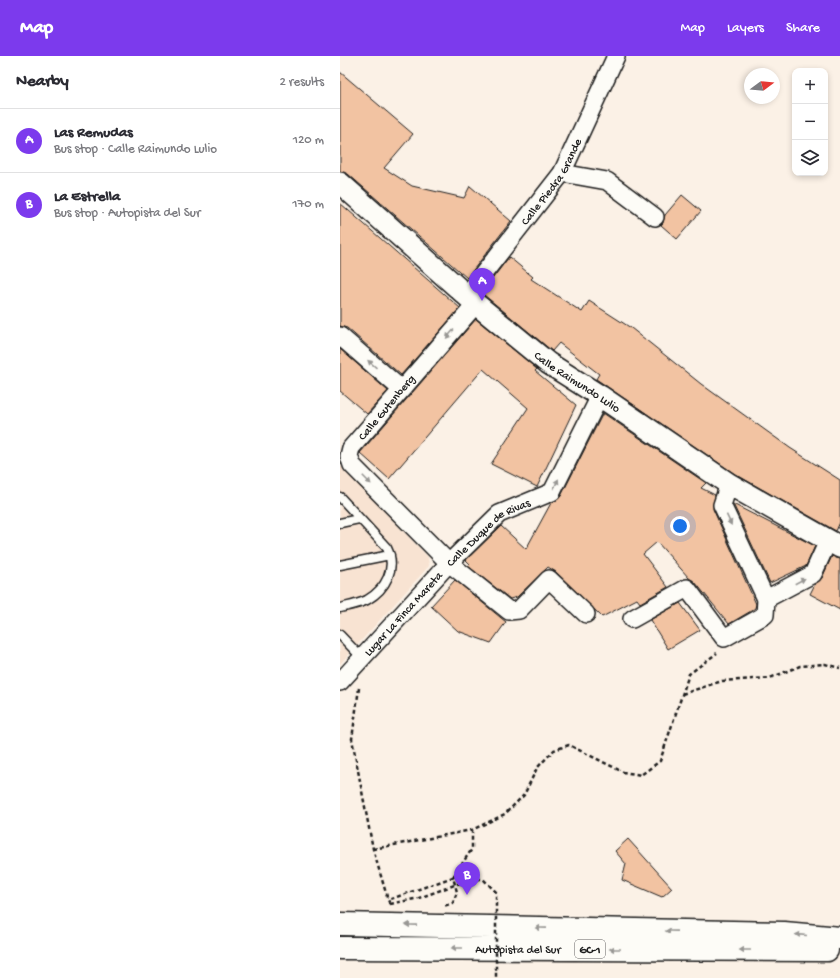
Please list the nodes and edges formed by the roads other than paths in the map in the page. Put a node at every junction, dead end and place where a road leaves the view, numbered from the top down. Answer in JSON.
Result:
{"nodes":[{"id":1,"x":616,"y":56,"type":"edge"},
{"id":2,"x":562,"y":173,"type":"junction"},
{"id":3,"x":340,"y":184,"type":"edge"},
{"id":4,"x":655,"y":217,"type":"dead end"},
{"id":5,"x":471,"y":300,"type":"junction"},
{"id":6,"x":340,"y":336,"type":"edge"},
{"id":7,"x":401,"y":389,"type":"junction"},
{"id":8,"x":600,"y":396,"type":"junction"},
{"id":9,"x":344,"y":458,"type":"edge"},
{"id":10,"x":729,"y":484,"type":"junction"},
{"id":11,"x":340,"y":497,"type":"edge"},
{"id":12,"x":359,"y":519,"type":"junction"},
{"id":13,"x":340,"y":523,"type":"edge"},
{"id":14,"x":834,"y":544,"type":"edge"},
{"id":15,"x":390,"y":555,"type":"junction"},
{"id":16,"x":448,"y":563,"type":"junction"},
{"id":17,"x":340,"y":565,"type":"edge"},
{"id":18,"x":766,"y":599,"type":"junction"},
{"id":19,"x":340,"y":608,"type":"edge"},
{"id":20,"x":586,"y":614,"type":"dead end"},
{"id":21,"x":632,"y":619,"type":"dead end"},
{"id":22,"x":340,"y":635,"type":"edge"},
{"id":23,"x":362,"y":658,"type":"junction"},
{"id":24,"x":340,"y":682,"type":"edge"},
{"id":25,"x":340,"y":924,"type":"edge"},
{"id":26,"x":840,"y":938,"type":"edge"},
{"id":27,"x":340,"y":948,"type":"edge"},
{"id":28,"x":840,"y":950,"type":"edge"}],
"edges":[{"from":1,"to":2,"type":"street","name":"Calle Piedra Grande"},
{"from":2,"to":4,"type":"street"},
{"from":2,"to":5,"type":"street","name":"Calle Piedra Grande"},
{"from":3,"to":5,"type":"street","name":"Calle Raimundo Lulio"},
{"from":5,"to":7,"type":"street","name":"Calle Gutenberg","one_way":true},
{"from":5,"to":8,"type":"street","name":"Calle Raimundo Lulio"},
{"from":7,"to":6,"type":"street","one_way":true},
{"from":7,"to":9,"type":"street","name":"Calle Gutenberg"},
{"from":8,"to":10,"type":"street","name":"Calle Raimundo Lulio"},
{"from":16,"to":8,"type":"street","name":"Calle Duque de Rivas","one_way":true},
{"from":9,"to":16,"type":"street","name":"Calle Gutenberg","one_way":true},
{"from":10,"to":14,"type":"street","name":"Calle Raimundo Lulio"},
{"from":10,"to":18,"type":"street","one_way":true},
{"from":11,"to":12,"type":"lane"},
{"from":12,"to":13,"type":"lane"},
{"from":12,"to":15,"type":"lane"},
{"from":18,"to":14,"type":"street","one_way":true},
{"from":15,"to":17,"type":"lane"},
{"from":15,"to":19,"type":"lane"},
{"from":16,"to":20,"type":"street","name":"Calle Duque de Rivas"},
{"from":16,"to":23,"type":"street","name":"Lugar La Finca Mareta"},
{"from":18,"to":21,"type":"street"},
{"from":22,"to":23,"type":"lane"},
{"from":23,"to":24,"type":"street","name":"Lugar La Finca Mareta"},
{"from":26,"to":25,"type":"highway","one_way":true},
{"from":28,"to":27,"type":"highway","name":"Autopista del Sur","number":"GC-1","one_way":true}]}
